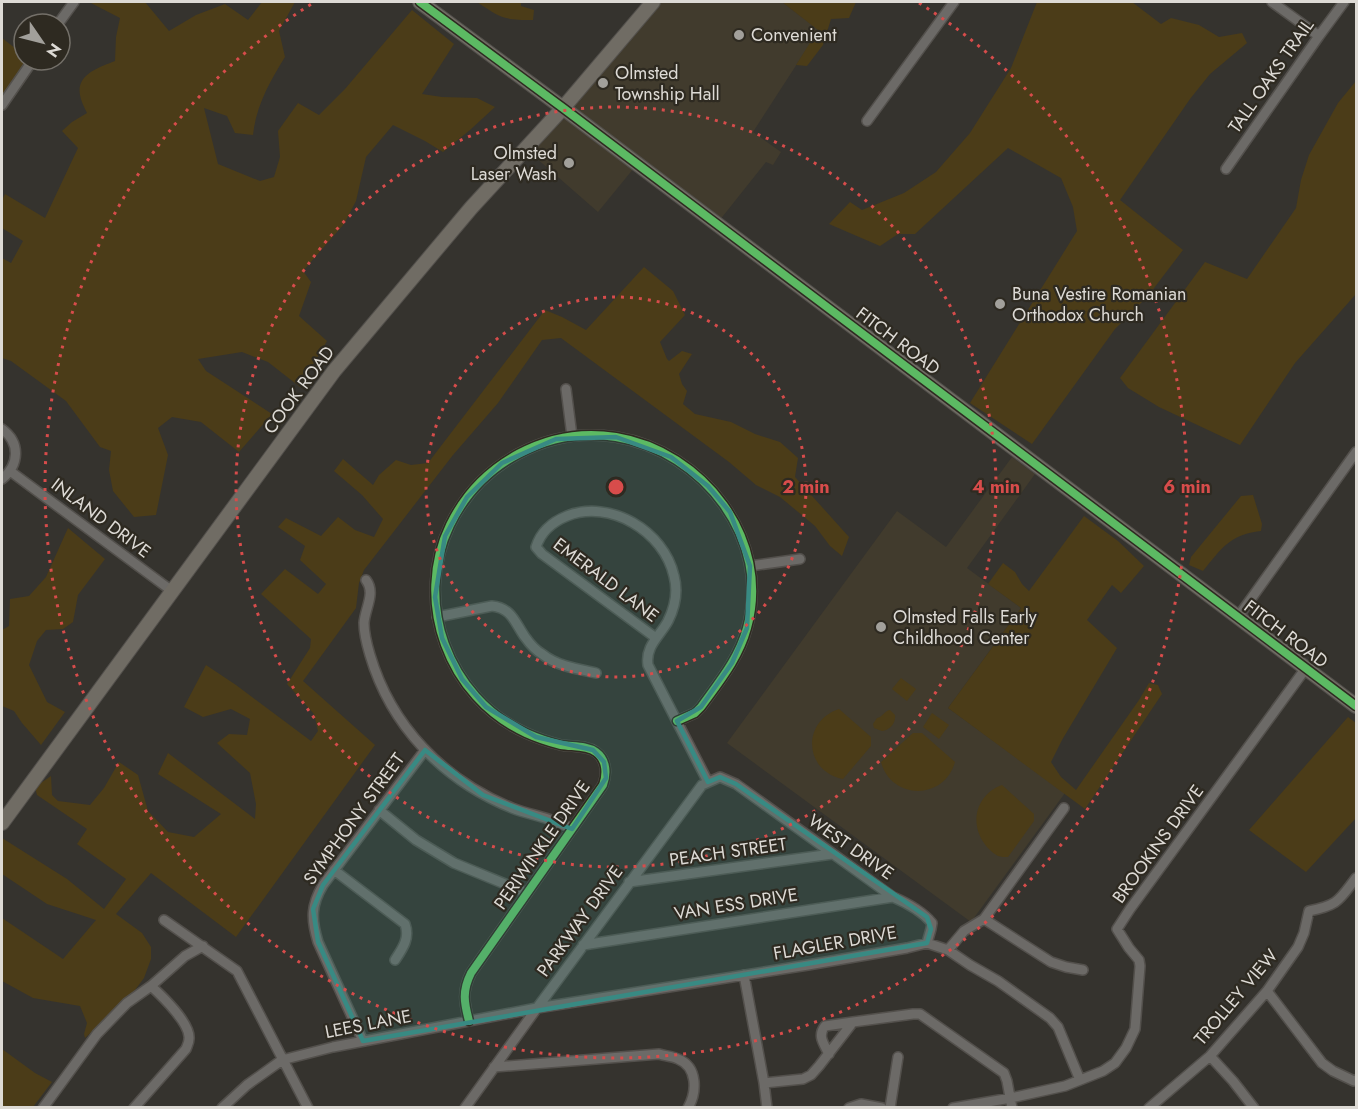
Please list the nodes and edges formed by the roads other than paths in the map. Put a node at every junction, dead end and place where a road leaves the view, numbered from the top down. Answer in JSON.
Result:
{"nodes":[{"id":1,"x":420,"y":2,"type":"edge"},
{"id":2,"x":653,"y":2,"type":"edge"},
{"id":3,"x":954,"y":2,"type":"edge"},
{"id":4,"x":1272,"y":2,"type":"edge"},
{"id":5,"x":1344,"y":2,"type":"edge"},
{"id":6,"x":1319,"y":36,"type":"junction"},
{"id":7,"x":25,"y":72,"type":"edge"},
{"id":8,"x":2,"y":105,"type":"edge"},
{"id":9,"x":563,"y":108,"type":"junction"},
{"id":10,"x":867,"y":122,"type":"dead end"},
{"id":11,"x":1226,"y":169,"type":"dead end"},
{"id":12,"x":566,"y":389,"type":"dead end"},
{"id":13,"x":2,"y":429,"type":"edge"},
{"id":14,"x":572,"y":436,"type":"junction"},
{"id":15,"x":1356,"y":452,"type":"edge"},
{"id":16,"x":10,"y":471,"type":"junction"},
{"id":17,"x":2,"y":479,"type":"edge"},
{"id":18,"x":800,"y":559,"type":"dead end"},
{"id":19,"x":750,"y":566,"type":"junction"},
{"id":20,"x":366,"y":579,"type":"dead end"},
{"id":21,"x":172,"y":591,"type":"junction"},
{"id":22,"x":1238,"y":616,"type":"junction"},
{"id":23,"x":437,"y":617,"type":"junction"},
{"id":24,"x":656,"y":638,"type":"junction"},
{"id":25,"x":1306,"y":668,"type":"junction"},
{"id":26,"x":596,"y":673,"type":"dead end"},
{"id":27,"x":1355,"y":702,"type":"edge"},
{"id":28,"x":677,"y":721,"type":"junction"},
{"id":29,"x":425,"y":750,"type":"junction"},
{"id":30,"x":708,"y":782,"type":"junction"},
{"id":31,"x":1064,"y":808,"type":"dead end"},
{"id":32,"x":379,"y":810,"type":"junction"},
{"id":33,"x":2,"y":823,"type":"edge"},
{"id":34,"x":572,"y":829,"type":"junction"},
{"id":35,"x":832,"y":854,"type":"junction"},
{"id":36,"x":334,"y":870,"type":"junction"},
{"id":37,"x":1356,"y":878,"type":"edge"},
{"id":38,"x":629,"y":882,"type":"junction"},
{"id":39,"x":527,"y":893,"type":"junction"},
{"id":40,"x":893,"y":897,"type":"junction"},
{"id":41,"x":984,"y":919,"type":"junction"},
{"id":42,"x":164,"y":920,"type":"dead end"},
{"id":43,"x":927,"y":943,"type":"junction"},
{"id":44,"x":583,"y":945,"type":"junction"},
{"id":45,"x":203,"y":946,"type":"junction"},
{"id":46,"x":948,"y":950,"type":"junction"},
{"id":47,"x":396,"y":960,"type":"dead end"},
{"id":48,"x":1083,"y":970,"type":"dead end"},
{"id":49,"x":744,"y":975,"type":"junction"},
{"id":50,"x":151,"y":986,"type":"junction"},
{"id":51,"x":1267,"y":991,"type":"junction"},
{"id":52,"x":537,"y":1008,"type":"junction"},
{"id":53,"x":469,"y":1021,"type":"junction"},
{"id":54,"x":853,"y":1022,"type":"junction"},
{"id":55,"x":363,"y":1041,"type":"junction"},
{"id":56,"x":829,"y":1054,"type":"junction"},
{"id":57,"x":1210,"y":1056,"type":"junction"},
{"id":58,"x":898,"y":1057,"type":"dead end"},
{"id":59,"x":282,"y":1060,"type":"junction"},
{"id":60,"x":494,"y":1067,"type":"junction"},
{"id":61,"x":1080,"y":1080,"type":"junction"},
{"id":62,"x":1355,"y":1080,"type":"edge"},
{"id":63,"x":764,"y":1083,"type":"junction"},
{"id":64,"x":1011,"y":1103,"type":"edge"},
{"id":65,"x":43,"y":1107,"type":"edge"},
{"id":66,"x":134,"y":1107,"type":"edge"},
{"id":67,"x":222,"y":1107,"type":"edge"},
{"id":68,"x":308,"y":1107,"type":"edge"},
{"id":69,"x":465,"y":1107,"type":"edge"},
{"id":70,"x":688,"y":1107,"type":"edge"},
{"id":71,"x":767,"y":1107,"type":"edge"},
{"id":72,"x":849,"y":1107,"type":"edge"},
{"id":73,"x":882,"y":1107,"type":"edge"},
{"id":74,"x":891,"y":1107,"type":"edge"},
{"id":75,"x":952,"y":1107,"type":"edge"},
{"id":76,"x":1149,"y":1107,"type":"edge"},
{"id":77,"x":1254,"y":1107,"type":"edge"}],
"edges":[{"from":1,"to":9,"type":"street","name":"FITCH ROAD"},
{"from":2,"to":9,"type":"street","name":"COOK ROAD"},
{"from":3,"to":10,"type":"street"},
{"from":4,"to":6,"type":"street"},
{"from":5,"to":6,"type":"street","name":"TALL OAKS TRAIL"},
{"from":6,"to":11,"type":"street","name":"TALL OAKS TRAIL"},
{"from":7,"to":8,"type":"street"},
{"from":9,"to":21,"type":"street","name":"COOK ROAD"},
{"from":9,"to":22,"type":"street","name":"FITCH ROAD"},
{"from":12,"to":14,"type":"street"},
{"from":13,"to":16,"type":"street"},
{"from":14,"to":19,"type":"street","name":"PERIWINKLE DRIVE"},
{"from":14,"to":23,"type":"street","name":"PERIWINKLE DRIVE"},
{"from":15,"to":22,"type":"street"},
{"from":16,"to":17,"type":"street"},
{"from":16,"to":21,"type":"street","name":"INLAND DRIVE"},
{"from":18,"to":19,"type":"street"},
{"from":19,"to":28,"type":"street","name":"PERIWINKLE DRIVE"},
{"from":20,"to":29,"type":"street"},
{"from":21,"to":33,"type":"street","name":"COOK ROAD"},
{"from":22,"to":25,"type":"street","name":"FITCH ROAD"},
{"from":23,"to":26,"type":"street"},
{"from":23,"to":34,"type":"street","name":"PERIWINKLE DRIVE"},
{"from":24,"to":24,"type":"street","name":"EMERALD LANE"},
{"from":24,"to":28,"type":"street"},
{"from":25,"to":27,"type":"street","name":"FITCH ROAD"},
{"from":25,"to":61,"type":"street","name":"BROOKINS DRIVE"},
{"from":28,"to":30,"type":"street"},
{"from":29,"to":32,"type":"street","name":"SYMPHONY STREET"},
{"from":29,"to":34,"type":"street"},
{"from":30,"to":35,"type":"street","name":"WEST DRIVE"},
{"from":30,"to":38,"type":"street","name":"PARKWAY DRIVE"},
{"from":31,"to":41,"type":"street"},
{"from":32,"to":36,"type":"street","name":"SYMPHONY STREET"},
{"from":32,"to":39,"type":"street"},
{"from":34,"to":39,"type":"street","name":"PERIWINKLE DRIVE"},
{"from":35,"to":38,"type":"street","name":"PEACH STREET"},
{"from":35,"to":40,"type":"street","name":"WEST DRIVE"},
{"from":36,"to":47,"type":"street"},
{"from":36,"to":55,"type":"street","name":"SYMPHONY STREET"},
{"from":37,"to":51,"type":"street","name":"TROLLEY VIEW"},
{"from":38,"to":44,"type":"street","name":"PARKWAY DRIVE"},
{"from":39,"to":53,"type":"street","name":"PERIWINKLE DRIVE"},
{"from":40,"to":43,"type":"street","name":"WEST DRIVE"},
{"from":40,"to":44,"type":"street","name":"VAN ESS DRIVE"},
{"from":41,"to":46,"type":"street"},
{"from":41,"to":48,"type":"street"},
{"from":42,"to":45,"type":"street"},
{"from":43,"to":46,"type":"street"},
{"from":43,"to":49,"type":"street","name":"FLAGLER DRIVE"},
{"from":44,"to":52,"type":"street","name":"PARKWAY DRIVE"},
{"from":45,"to":50,"type":"street"},
{"from":45,"to":59,"type":"street"},
{"from":46,"to":61,"type":"street"},
{"from":49,"to":52,"type":"street","name":"FLAGLER DRIVE"},
{"from":49,"to":63,"type":"street"},
{"from":50,"to":65,"type":"street"},
{"from":50,"to":66,"type":"street"},
{"from":51,"to":57,"type":"street","name":"TROLLEY VIEW"},
{"from":51,"to":62,"type":"street"},
{"from":52,"to":53,"type":"street","name":"LEES LANE"},
{"from":52,"to":60,"type":"street","name":"PARKWAY DRIVE"},
{"from":53,"to":55,"type":"street","name":"LEES LANE"},
{"from":54,"to":56,"type":"street"},
{"from":54,"to":56,"type":"street"},
{"from":54,"to":64,"type":"street"},
{"from":55,"to":59,"type":"street","name":"LEES LANE"},
{"from":56,"to":63,"type":"street"},
{"from":57,"to":76,"type":"street","name":"TROLLEY VIEW"},
{"from":57,"to":77,"type":"street"},
{"from":58,"to":74,"type":"street"},
{"from":59,"to":67,"type":"street","name":"LEES LANE"},
{"from":59,"to":68,"type":"street"},
{"from":60,"to":69,"type":"street","name":"PARKWAY DRIVE"},
{"from":60,"to":70,"type":"street"},
{"from":61,"to":64,"type":"street","name":"BROOKINS DRIVE"},
{"from":63,"to":71,"type":"street"},
{"from":64,"to":75,"type":"street","name":"BROOKINS DRIVE"},
{"from":72,"to":73,"type":"street"}]}
